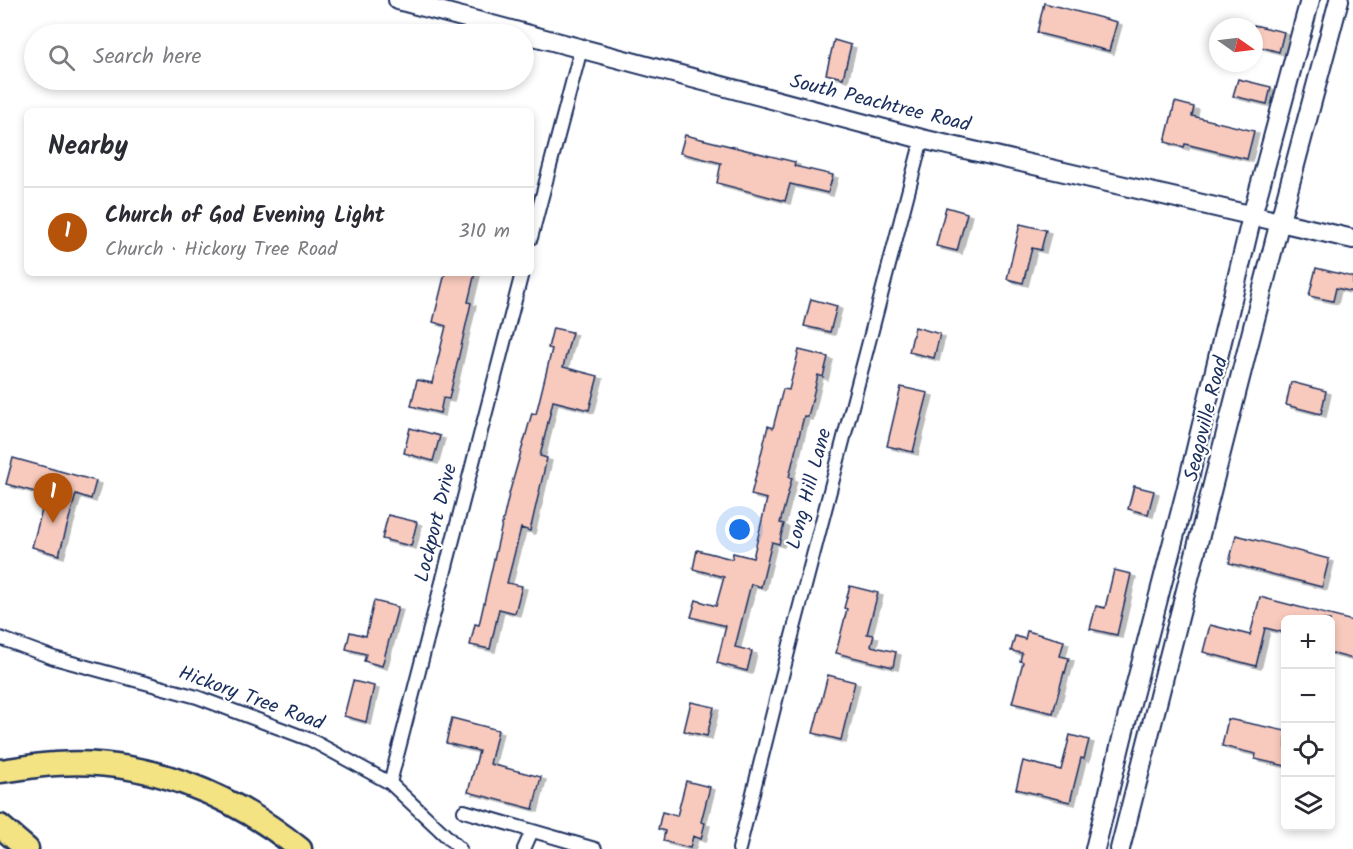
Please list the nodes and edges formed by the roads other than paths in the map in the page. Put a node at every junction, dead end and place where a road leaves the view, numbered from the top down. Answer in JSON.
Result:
{"nodes":[{"id":1,"x":398,"y":0,"type":"edge"},
{"id":2,"x":1310,"y":0,"type":"edge"},
{"id":3,"x":1339,"y":0,"type":"edge"},
{"id":4,"x":487,"y":24,"type":"edge"},
{"id":5,"x":534,"y":37,"type":"edge"},
{"id":6,"x":580,"y":49,"type":"junction"},
{"id":7,"x":922,"y":139,"type":"junction"},
{"id":8,"x":1252,"y":216,"type":"junction"},
{"id":9,"x":1280,"y":221,"type":"junction"},
{"id":10,"x":534,"y":226,"type":"edge"},
{"id":11,"x":1353,"y":239,"type":"edge"},
{"id":12,"x":521,"y":276,"type":"edge"},
{"id":13,"x":1185,"y":495,"type":"junction"},
{"id":14,"x":1210,"y":501,"type":"junction"},
{"id":15,"x":1149,"y":633,"type":"junction"},
{"id":16,"x":0,"y":638,"type":"edge"},
{"id":17,"x":1173,"y":638,"type":"junction"},
{"id":18,"x":0,"y":771,"type":"edge"},
{"id":19,"x":390,"y":783,"type":"junction"},
{"id":20,"x":464,"y":812,"type":"dead end"},
{"id":21,"x":0,"y":826,"type":"edge"},
{"id":22,"x":532,"y":831,"type":"junction"},
{"id":23,"x":23,"y":846,"type":"edge"},
{"id":24,"x":300,"y":849,"type":"edge"},
{"id":25,"x":460,"y":849,"type":"edge"},
{"id":26,"x":524,"y":849,"type":"edge"},
{"id":27,"x":595,"y":849,"type":"edge"},
{"id":28,"x":739,"y":849,"type":"edge"},
{"id":29,"x":1095,"y":849,"type":"edge"},
{"id":30,"x":1120,"y":849,"type":"edge"}],
"edges":[{"from":1,"to":4,"type":"main road","name":"South Peachtree Road"},
{"from":2,"to":8,"type":"main road","name":"Seagoville Road"},
{"from":3,"to":9,"type":"main road","name":"Seagoville Road"},
{"from":5,"to":6,"type":"main road","name":"South Peachtree Road"},
{"from":6,"to":7,"type":"main road","name":"South Peachtree Road"},
{"from":6,"to":10,"type":"street"},
{"from":7,"to":8,"type":"main road","name":"South Peachtree Road"},
{"from":7,"to":28,"type":"street","name":"Long Hill Lane"},
{"from":8,"to":9,"type":"main road","name":"South Peachtree Road"},
{"from":8,"to":13,"type":"main road","name":"Seagoville Road"},
{"from":9,"to":11,"type":"main road","name":"South Peachtree Road"},
{"from":9,"to":14,"type":"main road","name":"Seagoville Road"},
{"from":12,"to":19,"type":"street","name":"Lockport Drive"},
{"from":13,"to":14,"type":"main road"},
{"from":13,"to":15,"type":"main road","name":"Seagoville Road"},
{"from":14,"to":17,"type":"main road","name":"Seagoville Road"},
{"from":15,"to":17,"type":"main road"},
{"from":15,"to":29,"type":"main road","name":"Seagoville Road"},
{"from":16,"to":19,"type":"street","name":"Hickory Tree Road"},
{"from":17,"to":30,"type":"main road","name":"Seagoville Road"},
{"from":18,"to":24,"type":"highway"},
{"from":19,"to":25,"type":"street","name":"Hickory Tree Road"},
{"from":20,"to":22,"type":"street"},
{"from":21,"to":23,"type":"highway"},
{"from":22,"to":26,"type":"street"},
{"from":22,"to":27,"type":"street"}]}
